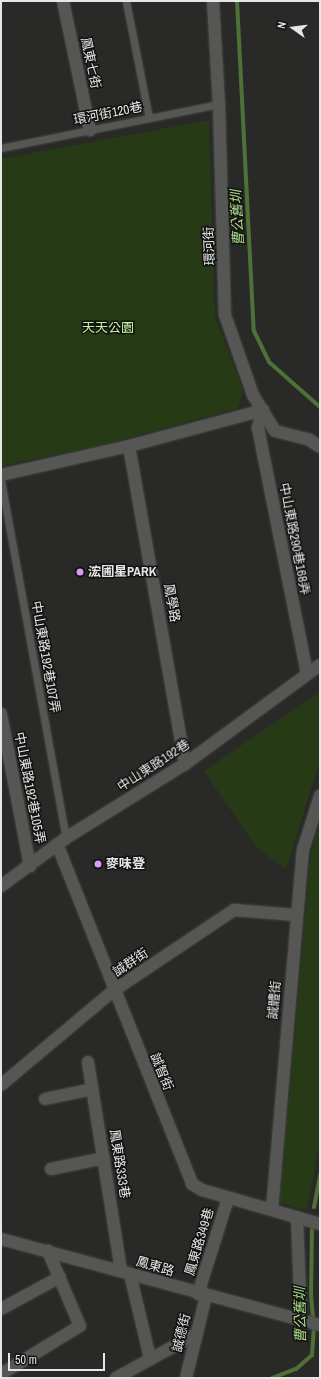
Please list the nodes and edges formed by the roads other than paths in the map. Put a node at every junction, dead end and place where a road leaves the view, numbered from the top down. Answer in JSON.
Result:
{"nodes":[{"id":1,"x":63,"y":1,"type":"edge"},
{"id":2,"x":126,"y":1,"type":"edge"},
{"id":3,"x":214,"y":1,"type":"edge"},
{"id":4,"x":219,"y":104,"type":"junction"},
{"id":5,"x":149,"y":118,"type":"junction"},
{"id":6,"x":90,"y":130,"type":"junction"},
{"id":7,"x":1,"y":148,"type":"edge"},
{"id":8,"x":262,"y":410,"type":"junction"},
{"id":9,"x":129,"y":446,"type":"junction"},
{"id":10,"x":320,"y":447,"type":"edge"},
{"id":11,"x":1,"y":475,"type":"edge"},
{"id":12,"x":1,"y":480,"type":"edge"},
{"id":13,"x":320,"y":665,"type":"edge"},
{"id":14,"x":307,"y":674,"type":"junction"},
{"id":15,"x":1,"y":714,"type":"edge"},
{"id":16,"x":2,"y":728,"type":"edge"},
{"id":17,"x":185,"y":764,"type":"junction"},
{"id":18,"x":320,"y":796,"type":"edge"},
{"id":19,"x":62,"y":841,"type":"junction"},
{"id":20,"x":30,"y":866,"type":"junction"},
{"id":21,"x":1,"y":886,"type":"edge"},
{"id":22,"x":296,"y":915,"type":"junction"},
{"id":23,"x":113,"y":991,"type":"junction"},
{"id":24,"x":88,"y":1062,"type":"dead end"},
{"id":25,"x":1,"y":1085,"type":"edge"},
{"id":26,"x":92,"y":1089,"type":"junction"},
{"id":27,"x":45,"y":1099,"type":"dead end"},
{"id":28,"x":104,"y":1158,"type":"junction"},
{"id":29,"x":51,"y":1169,"type":"dead end"},
{"id":30,"x":228,"y":1198,"type":"junction"},
{"id":31,"x":272,"y":1210,"type":"junction"},
{"id":32,"x":297,"y":1217,"type":"junction"},
{"id":33,"x":320,"y":1224,"type":"edge"},
{"id":34,"x":1,"y":1239,"type":"edge"},
{"id":35,"x":48,"y":1251,"type":"junction"},
{"id":36,"x":125,"y":1273,"type":"junction"},
{"id":37,"x":60,"y":1277,"type":"junction"},
{"id":38,"x":202,"y":1295,"type":"junction"},
{"id":39,"x":1,"y":1309,"type":"edge"},
{"id":40,"x":301,"y":1320,"type":"junction"},
{"id":41,"x":320,"y":1325,"type":"edge"},
{"id":42,"x":196,"y":1334,"type":"junction"},
{"id":43,"x":150,"y":1358,"type":"junction"},
{"id":44,"x":1,"y":1374,"type":"edge"},
{"id":45,"x":116,"y":1378,"type":"edge"},
{"id":46,"x":186,"y":1378,"type":"edge"}],
"edges":[{"from":1,"to":6,"type":"street","name":"鳳東七街"},
{"from":2,"to":5,"type":"lane"},
{"from":3,"to":4,"type":"street","name":"環河街"},
{"from":4,"to":5,"type":"lane","name":"環河街120巷"},
{"from":4,"to":8,"type":"street","name":"環河街"},
{"from":5,"to":6,"type":"lane","name":"環河街120巷"},
{"from":6,"to":7,"type":"lane","name":"環河街120巷"},
{"from":8,"to":9,"type":"street"},
{"from":8,"to":10,"type":"street","name":"環河街"},
{"from":8,"to":14,"type":"street","name":"中山東路290巷168弄"},
{"from":9,"to":11,"type":"street"},
{"from":9,"to":17,"type":"street","name":"鳳學路"},
{"from":12,"to":19,"type":"lane","name":"中山東路192巷107弄"},
{"from":13,"to":14,"type":"street","name":"中山東路192巷"},
{"from":14,"to":17,"type":"street","name":"中山東路192巷"},
{"from":15,"to":16,"type":"street","name":"中山東路192巷105弄"},
{"from":16,"to":20,"type":"street","name":"中山東路192巷105弄"},
{"from":17,"to":19,"type":"street","name":"中山東路192巷"},
{"from":18,"to":22,"type":"street","name":"誠體街"},
{"from":19,"to":20,"type":"street","name":"中山東路192巷"},
{"from":19,"to":23,"type":"street","name":"誠智街"},
{"from":20,"to":21,"type":"street","name":"中山東路192巷"},
{"from":22,"to":23,"type":"street","name":"誠群街"},
{"from":22,"to":31,"type":"street","name":"誠體街"},
{"from":23,"to":25,"type":"street","name":"誠群街"},
{"from":23,"to":30,"type":"street","name":"誠智街"},
{"from":24,"to":26,"type":"street","name":"鳳東路333巷"},
{"from":26,"to":27,"type":"street"},
{"from":26,"to":28,"type":"street","name":"鳳東路333巷"},
{"from":28,"to":29,"type":"street"},
{"from":28,"to":36,"type":"street","name":"鳳東路333巷"},
{"from":30,"to":31,"type":"street","name":"誠智街"},
{"from":30,"to":38,"type":"street","name":"鳳東路349巷"},
{"from":31,"to":32,"type":"street","name":"誠智街"},
{"from":32,"to":33,"type":"street","name":"誠智街"},
{"from":32,"to":40,"type":"street"},
{"from":34,"to":35,"type":"street","name":"鳳東路"},
{"from":35,"to":36,"type":"street","name":"鳳東路"},
{"from":35,"to":37,"type":"street"},
{"from":36,"to":38,"type":"street","name":"鳳東路"},
{"from":36,"to":43,"type":"street","name":"鳳東路333巷"},
{"from":37,"to":39,"type":"street"},
{"from":37,"to":44,"type":"street"},
{"from":38,"to":40,"type":"street","name":"鳳東路"},
{"from":38,"to":42,"type":"street","name":"誠德街"},
{"from":40,"to":41,"type":"street","name":"鳳東路"},
{"from":42,"to":43,"type":"street"},
{"from":42,"to":46,"type":"street","name":"誠德街"},
{"from":43,"to":45,"type":"street"}]}
